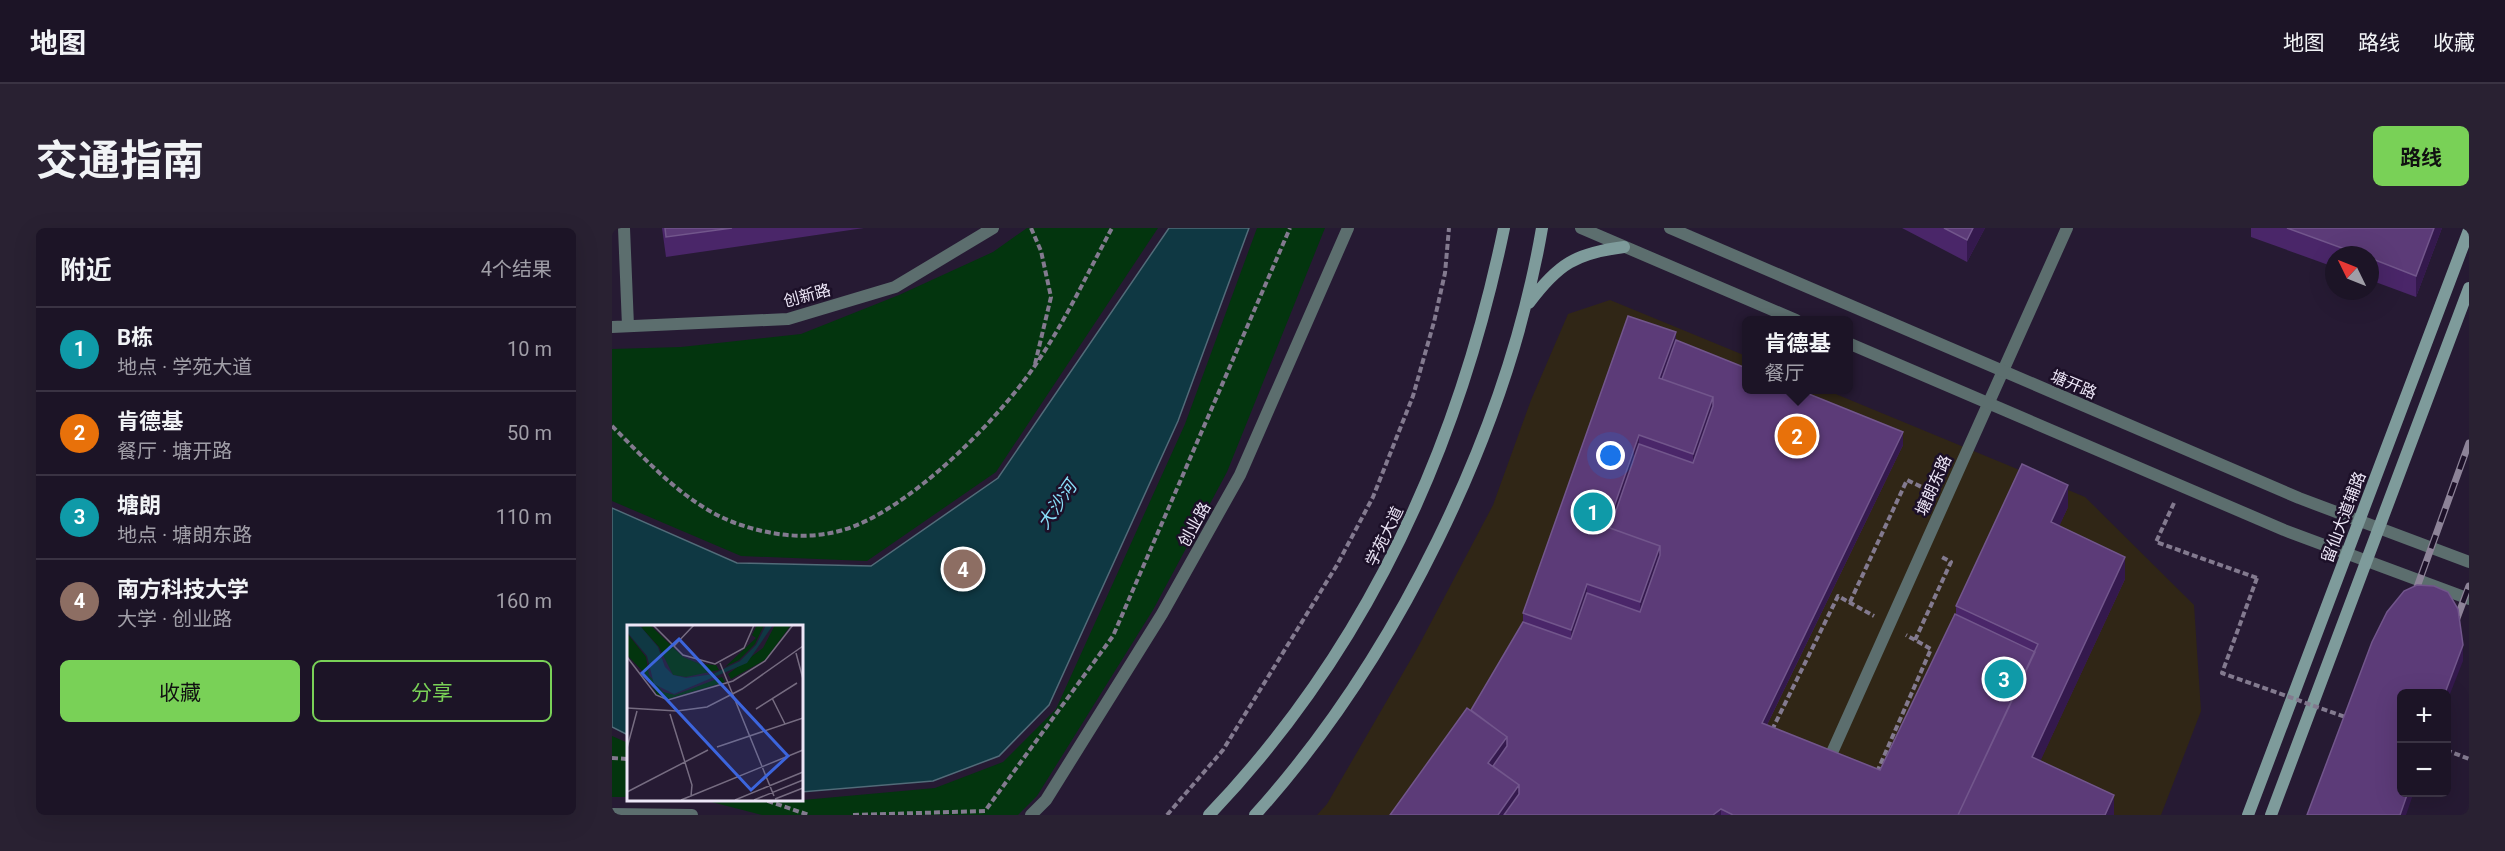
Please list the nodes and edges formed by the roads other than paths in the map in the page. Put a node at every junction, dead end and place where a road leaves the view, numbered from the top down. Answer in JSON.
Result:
{"nodes":[{"id":1,"x":624,"y":228,"type":"edge"},
{"id":2,"x":993,"y":228,"type":"edge"},
{"id":3,"x":1348,"y":228,"type":"edge"},
{"id":4,"x":1504,"y":228,"type":"edge"},
{"id":5,"x":1542,"y":228,"type":"edge"},
{"id":6,"x":1581,"y":228,"type":"edge"},
{"id":7,"x":1670,"y":228,"type":"edge"},
{"id":8,"x":2067,"y":228,"type":"edge"},
{"id":9,"x":2469,"y":230,"type":"edge"},
{"id":10,"x":1624,"y":247,"type":"junction"},
{"id":11,"x":2469,"y":288,"type":"edge"},
{"id":12,"x":1524,"y":309,"type":"junction"},
{"id":13,"x":1784,"y":316,"type":"edge"},
{"id":14,"x":628,"y":326,"type":"junction"},
{"id":15,"x":612,"y":327,"type":"edge"},
{"id":16,"x":1853,"y":345,"type":"edge"},
{"id":17,"x":2002,"y":370,"type":"junction"},
{"id":18,"x":1988,"y":403,"type":"junction"},
{"id":19,"x":2359,"y":521,"type":"junction"},
{"id":20,"x":2379,"y":528,"type":"junction"},
{"id":21,"x":2347,"y":554,"type":"junction"},
{"id":22,"x":2366,"y":561,"type":"junction"},
{"id":23,"x":2469,"y":562,"type":"edge"},
{"id":24,"x":2469,"y":599,"type":"edge"},
{"id":25,"x":1830,"y":757,"type":"edge"},
{"id":26,"x":1259,"y":812,"type":"edge"},
{"id":27,"x":612,"y":813,"type":"edge"},
{"id":28,"x":692,"y":815,"type":"edge"},
{"id":29,"x":1031,"y":815,"type":"edge"},
{"id":30,"x":1209,"y":815,"type":"edge"},
{"id":31,"x":2248,"y":815,"type":"edge"},
{"id":32,"x":2271,"y":815,"type":"edge"}],
"edges":[{"from":1,"to":14,"type":"street"},
{"from":2,"to":14,"type":"street","name":"创新路"},
{"from":3,"to":29,"type":"street","name":"创业路"},
{"from":4,"to":30,"type":"main road","name":"学苑大道"},
{"from":5,"to":12,"type":"main road"},
{"from":6,"to":10,"type":"street"},
{"from":7,"to":17,"type":"street","name":"塘开路"},
{"from":8,"to":17,"type":"street","name":"塘朗东路"},
{"from":9,"to":19,"type":"main road","name":"留仙大道辅路"},
{"from":10,"to":12,"type":"main road"},
{"from":10,"to":13,"type":"street"},
{"from":11,"to":20,"type":"main road"},
{"from":12,"to":26,"type":"main road"},
{"from":14,"to":15,"type":"street","name":"创新路"},
{"from":16,"to":18,"type":"street"},
{"from":17,"to":18,"type":"street","name":"塘朗东路"},
{"from":17,"to":19,"type":"street","name":"塘开路"},
{"from":18,"to":21,"type":"street"},
{"from":18,"to":25,"type":"street","name":"塘朗东路"},
{"from":19,"to":20,"type":"street","name":"塘开路"},
{"from":19,"to":21,"type":"main road","name":"留仙大道辅路"},
{"from":20,"to":22,"type":"main road"},
{"from":20,"to":23,"type":"street","name":"塘开路"},
{"from":21,"to":22,"type":"street"},
{"from":21,"to":31,"type":"main road","name":"留仙大道辅路"},
{"from":22,"to":24,"type":"street"},
{"from":22,"to":32,"type":"main road"},
{"from":27,"to":28,"type":"street"}]}
